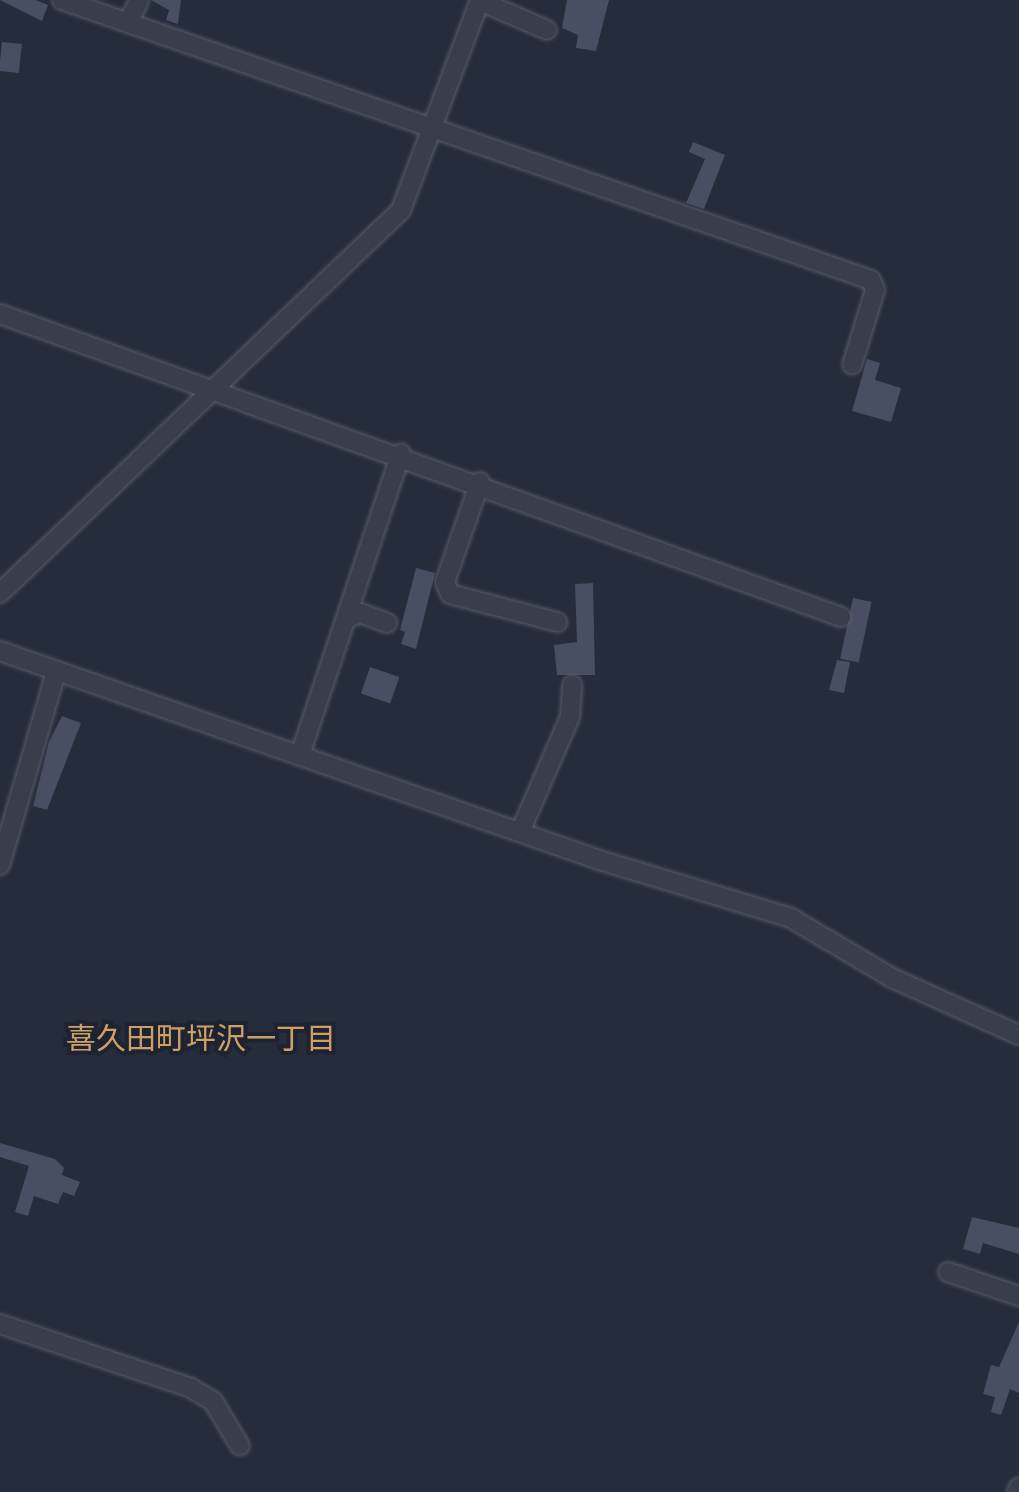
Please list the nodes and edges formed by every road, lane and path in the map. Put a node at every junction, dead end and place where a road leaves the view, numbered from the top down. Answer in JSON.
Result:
{"nodes":[{"id":1,"x":62,"y":0,"type":"edge"},
{"id":2,"x":139,"y":0,"type":"edge"},
{"id":3,"x":480,"y":1,"type":"edge"},
{"id":4,"x":128,"y":23,"type":"junction"},
{"id":5,"x":547,"y":30,"type":"dead end"},
{"id":6,"x":435,"y":133,"type":"junction"},
{"id":7,"x":0,"y":314,"type":"edge"},
{"id":8,"x":852,"y":366,"type":"dead end"},
{"id":9,"x":213,"y":388,"type":"junction"},
{"id":10,"x":401,"y":454,"type":"junction"},
{"id":11,"x":480,"y":482,"type":"junction"},
{"id":12,"x":0,"y":593,"type":"edge"},
{"id":13,"x":842,"y":617,"type":"dead end"},
{"id":14,"x":348,"y":618,"type":"junction"},
{"id":15,"x":556,"y":622,"type":"dead end"},
{"id":16,"x":387,"y":623,"type":"dead end"},
{"id":17,"x":0,"y":651,"type":"edge"},
{"id":18,"x":56,"y":672,"type":"junction"},
{"id":19,"x":572,"y":685,"type":"dead end"},
{"id":20,"x":300,"y":755,"type":"junction"},
{"id":21,"x":520,"y":832,"type":"junction"},
{"id":22,"x":0,"y":866,"type":"edge"},
{"id":23,"x":1019,"y":1035,"type":"edge"},
{"id":24,"x":948,"y":1272,"type":"dead end"},
{"id":25,"x":1019,"y":1296,"type":"edge"},
{"id":26,"x":0,"y":1324,"type":"edge"},
{"id":27,"x":240,"y":1446,"type":"dead end"}],
"edges":[{"from":1,"to":4,"type":"street"},
{"from":2,"to":4,"type":"street"},
{"from":3,"to":5,"type":"street"},
{"from":3,"to":6,"type":"street"},
{"from":4,"to":6,"type":"street"},
{"from":6,"to":8,"type":"street"},
{"from":6,"to":9,"type":"street"},
{"from":7,"to":9,"type":"street"},
{"from":9,"to":10,"type":"street"},
{"from":9,"to":12,"type":"street"},
{"from":10,"to":11,"type":"street"},
{"from":10,"to":14,"type":"street"},
{"from":11,"to":13,"type":"street"},
{"from":11,"to":15,"type":"street"},
{"from":14,"to":16,"type":"street"},
{"from":14,"to":20,"type":"street"},
{"from":17,"to":18,"type":"street"},
{"from":18,"to":20,"type":"street"},
{"from":18,"to":22,"type":"street"},
{"from":19,"to":21,"type":"street"},
{"from":20,"to":21,"type":"street"},
{"from":21,"to":23,"type":"street"},
{"from":24,"to":25,"type":"street"},
{"from":26,"to":27,"type":"street"}]}
